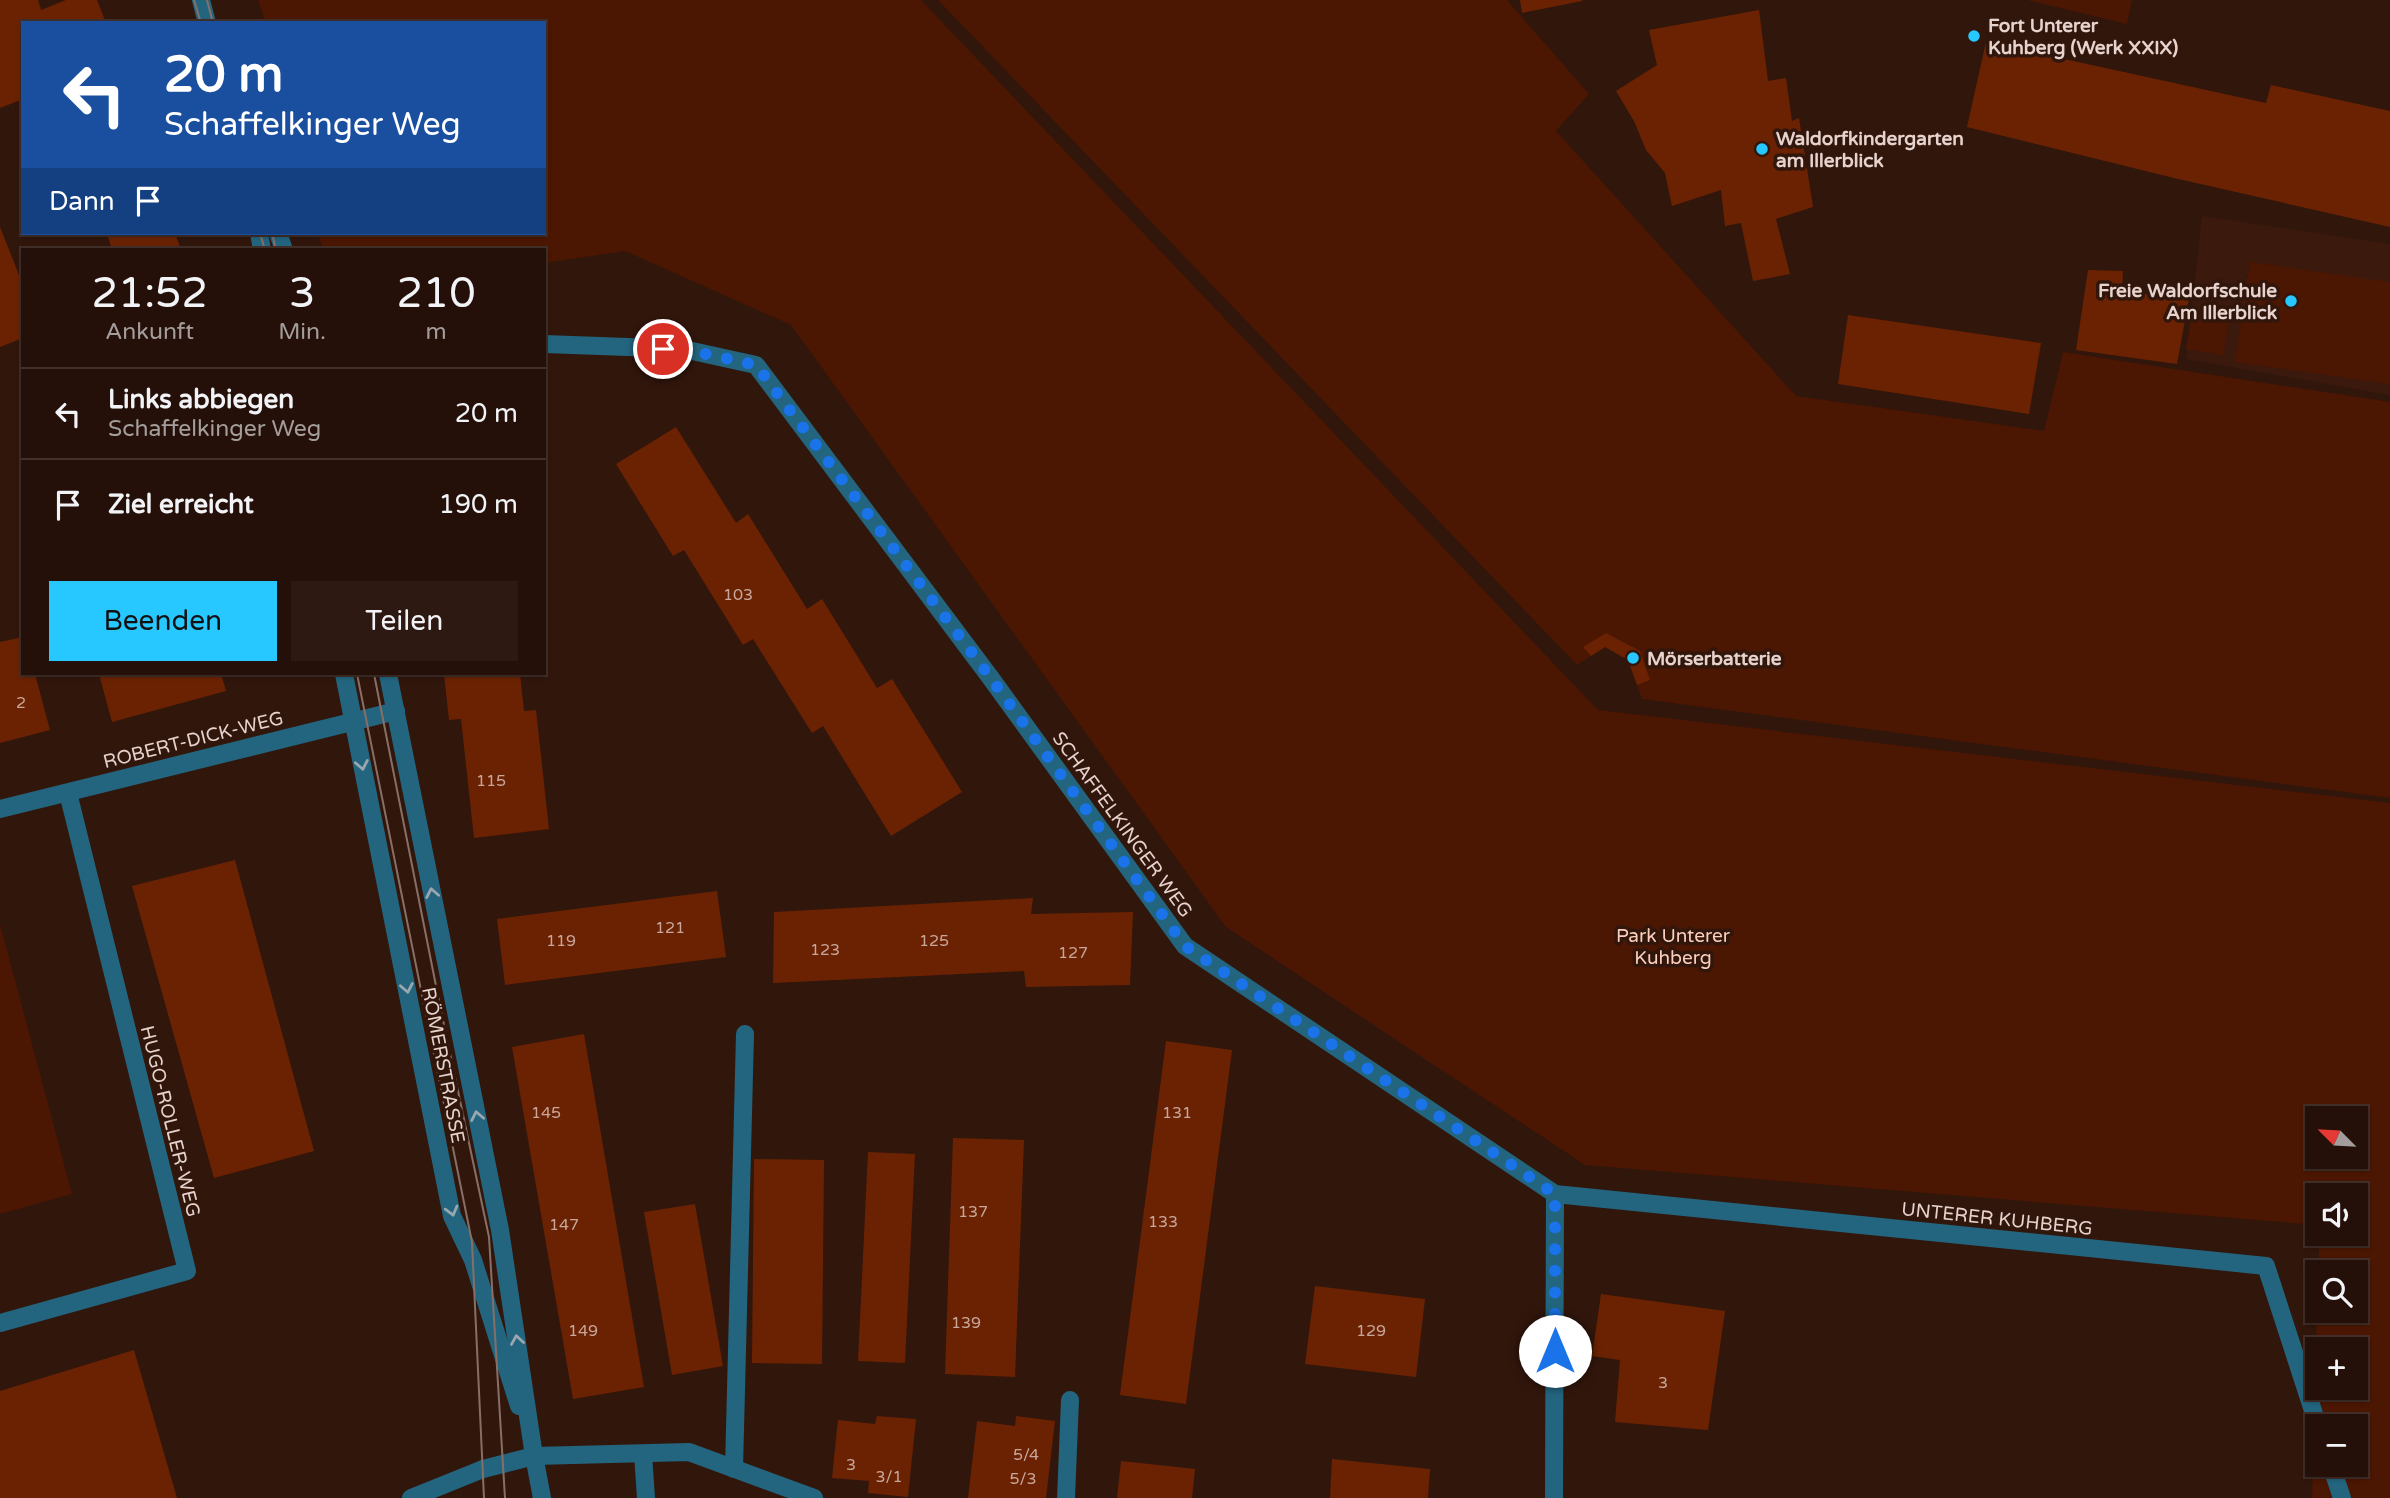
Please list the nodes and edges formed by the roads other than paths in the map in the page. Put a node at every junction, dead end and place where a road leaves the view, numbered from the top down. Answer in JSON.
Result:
{"nodes":[{"id":1,"x":201,"y":0,"type":"edge"},
{"id":2,"x":206,"y":21,"type":"edge"},
{"id":3,"x":546,"y":345,"type":"edge"},
{"id":4,"x":344,"y":675,"type":"edge"},
{"id":5,"x":388,"y":675,"type":"edge"},
{"id":6,"x":396,"y":711,"type":"junction"},
{"id":7,"x":353,"y":720,"type":"junction"},
{"id":8,"x":68,"y":793,"type":"junction"},
{"id":9,"x":0,"y":809,"type":"edge"},
{"id":10,"x":745,"y":1034,"type":"dead end"},
{"id":11,"x":1555,"y":1194,"type":"junction"},
{"id":12,"x":0,"y":1323,"type":"edge"},
{"id":13,"x":1070,"y":1400,"type":"dead end"},
{"id":14,"x":2314,"y":1414,"type":"edge"},
{"id":15,"x":643,"y":1454,"type":"junction"},
{"id":16,"x":534,"y":1456,"type":"junction"},
{"id":17,"x":734,"y":1469,"type":"junction"},
{"id":18,"x":2335,"y":1477,"type":"edge"},
{"id":19,"x":411,"y":1498,"type":"edge"},
{"id":20,"x":542,"y":1498,"type":"edge"},
{"id":21,"x":646,"y":1498,"type":"edge"},
{"id":22,"x":814,"y":1498,"type":"edge"},
{"id":23,"x":1066,"y":1498,"type":"edge"},
{"id":24,"x":1554,"y":1498,"type":"edge"},
{"id":25,"x":2342,"y":1498,"type":"edge"}],
"edges":[{"from":1,"to":2,"type":"street"},
{"from":3,"to":11,"type":"street","name":"SCHAFFELKINGER WEG"},
{"from":4,"to":7,"type":"street","name":"RÖMERSTRASSE"},
{"from":5,"to":6,"type":"street","name":"RÖMERSTRASSE"},
{"from":6,"to":7,"type":"street","name":"ROBERT-DICK-WEG"},
{"from":16,"to":6,"type":"street","name":"RÖMERSTRASSE","one_way":true},
{"from":7,"to":8,"type":"street","name":"ROBERT-DICK-WEG"},
{"from":7,"to":16,"type":"street","name":"RÖMERSTRASSE","one_way":true},
{"from":8,"to":9,"type":"street","name":"ROBERT-DICK-WEG"},
{"from":8,"to":12,"type":"street","name":"HUGO-ROLLER-WEG"},
{"from":10,"to":17,"type":"street"},
{"from":11,"to":14,"type":"street","name":"UNTERER KUHBERG"},
{"from":11,"to":24,"type":"street"},
{"from":13,"to":23,"type":"street"},
{"from":15,"to":16,"type":"street"},
{"from":15,"to":17,"type":"street"},
{"from":15,"to":21,"type":"street"},
{"from":16,"to":19,"type":"street"},
{"from":16,"to":20,"type":"street","name":"RÖMERSTRASSE"},
{"from":17,"to":22,"type":"street"},
{"from":18,"to":25,"type":"street"}]}
